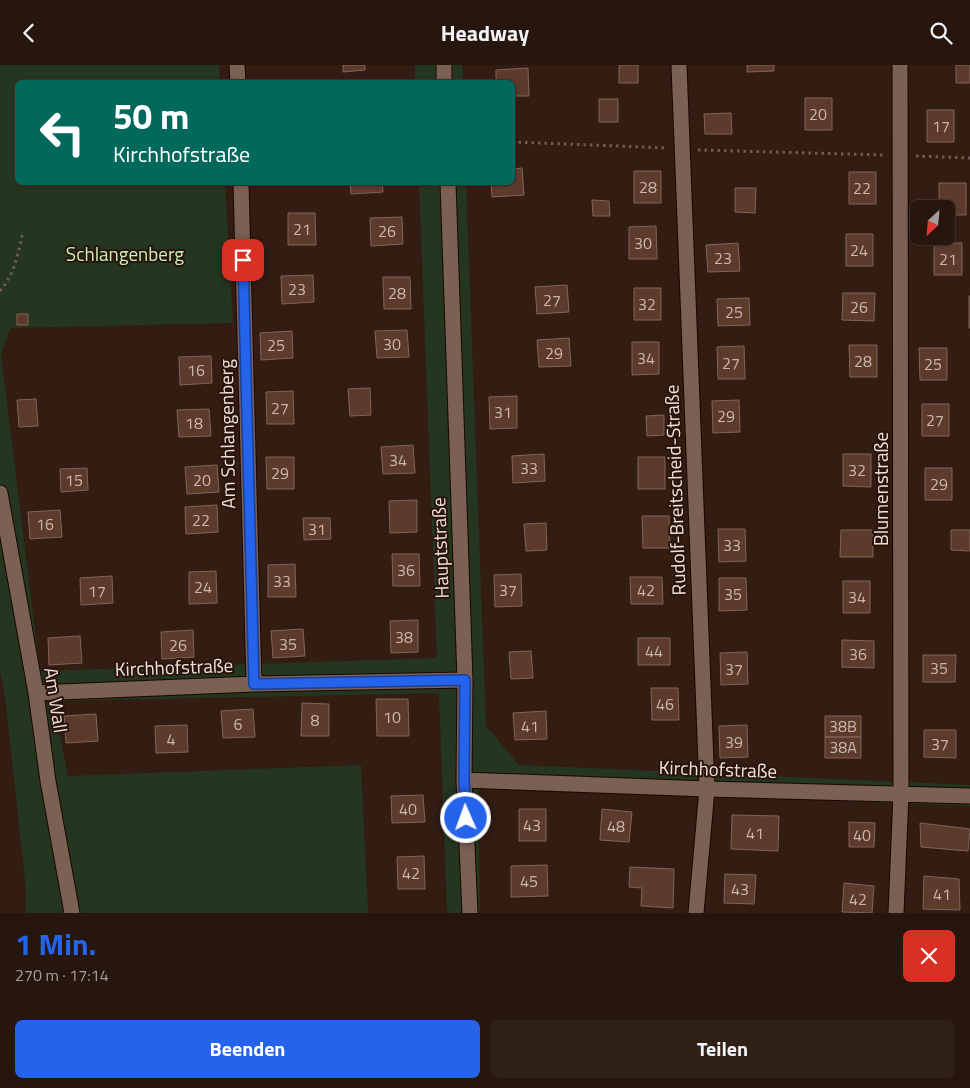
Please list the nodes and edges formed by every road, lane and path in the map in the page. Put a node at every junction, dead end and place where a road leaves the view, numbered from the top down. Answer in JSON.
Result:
{"nodes":[{"id":1,"x":237,"y":65,"type":"edge"},
{"id":2,"x":444,"y":65,"type":"edge"},
{"id":3,"x":679,"y":65,"type":"edge"},
{"id":4,"x":900,"y":65,"type":"edge"},
{"id":5,"x":238,"y":80,"type":"edge"},
{"id":6,"x":444,"y":80,"type":"edge"},
{"id":7,"x":515,"y":142,"type":"edge"},
{"id":8,"x":682,"y":149,"type":"junction"},
{"id":9,"x":900,"y":155,"type":"junction"},
{"id":10,"x":970,"y":158,"type":"edge"},
{"id":11,"x":241,"y":185,"type":"edge"},
{"id":12,"x":448,"y":185,"type":"edge"},
{"id":13,"x":22,"y":231,"type":"dead end"},
{"id":14,"x":0,"y":291,"type":"edge"},
{"id":15,"x":0,"y":493,"type":"edge"},
{"id":16,"x":465,"y":680,"type":"junction"},
{"id":17,"x":254,"y":684,"type":"junction"},
{"id":18,"x":36,"y":693,"type":"junction"},
{"id":19,"x":464,"y":780,"type":"junction"},
{"id":20,"x":707,"y":789,"type":"junction"},
{"id":21,"x":901,"y":794,"type":"junction"},
{"id":22,"x":970,"y":796,"type":"edge"},
{"id":23,"x":72,"y":913,"type":"edge"},
{"id":24,"x":470,"y":913,"type":"edge"},
{"id":25,"x":696,"y":913,"type":"edge"},
{"id":26,"x":896,"y":913,"type":"edge"}],
"edges":[{"from":1,"to":5,"type":"street"},
{"from":2,"to":6,"type":"street"},
{"from":3,"to":8,"type":"street","name":"Rudolf-Breitscheid-Straße"},
{"from":4,"to":9,"type":"street","name":"Blumenstraße"},
{"from":7,"to":8,"type":"path"},
{"from":8,"to":9,"type":"path"},
{"from":8,"to":20,"type":"street","name":"Rudolf-Breitscheid-Straße"},
{"from":9,"to":10,"type":"path"},
{"from":9,"to":21,"type":"street","name":"Blumenstraße"},
{"from":11,"to":17,"type":"street","name":"Am Schlangenberg"},
{"from":12,"to":16,"type":"street","name":"Hauptstraße"},
{"from":13,"to":14,"type":"path"},
{"from":15,"to":18,"type":"street","name":"Am Wall"},
{"from":16,"to":17,"type":"street","name":"Kirchhofstraße"},
{"from":16,"to":19,"type":"street","name":"Hauptstraße"},
{"from":17,"to":18,"type":"street","name":"Kirchhofstraße"},
{"from":18,"to":23,"type":"street","name":"Am Wall"},
{"from":19,"to":20,"type":"street","name":"Kirchhofstraße"},
{"from":19,"to":24,"type":"street","name":"Hauptstraße"},
{"from":20,"to":21,"type":"street","name":"Kirchhofstraße"},
{"from":20,"to":25,"type":"street","name":"Rudolf-Breitscheid-Straße"},
{"from":21,"to":22,"type":"street","name":"Kirchhofstraße"},
{"from":21,"to":26,"type":"street","name":"Blumenstraße"}]}
